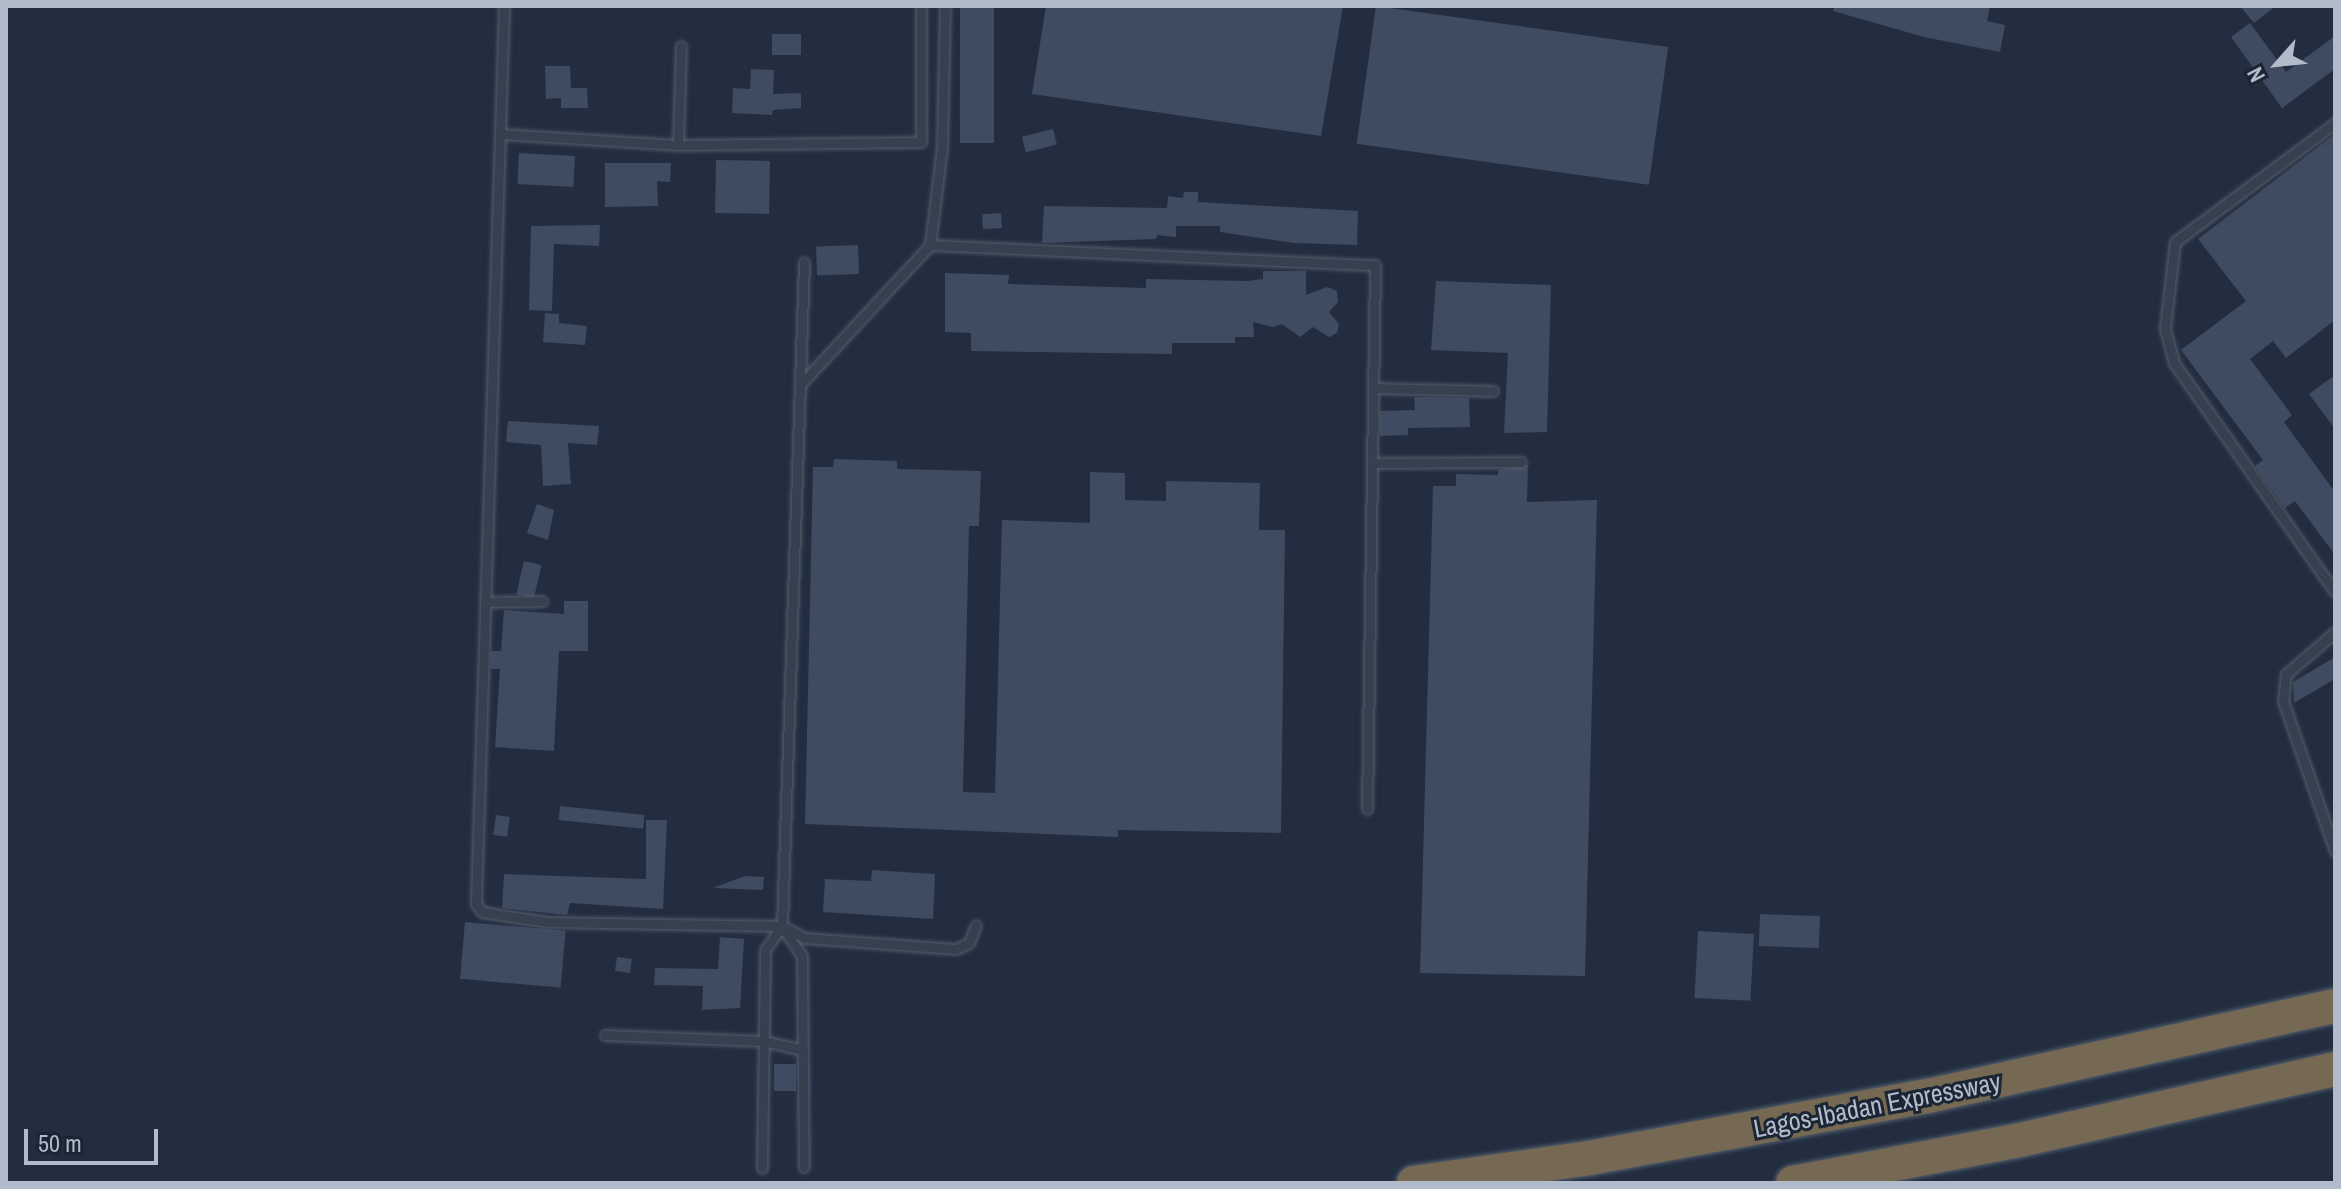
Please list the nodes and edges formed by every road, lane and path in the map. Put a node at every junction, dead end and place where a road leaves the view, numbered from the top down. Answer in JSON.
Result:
{"nodes":[{"id":1,"x":504,"y":6,"type":"edge"},
{"id":2,"x":921,"y":6,"type":"edge"},
{"id":3,"x":945,"y":6,"type":"edge"},
{"id":4,"x":681,"y":46,"type":"dead end"},
{"id":5,"x":2335,"y":123,"type":"edge"},
{"id":6,"x":500,"y":134,"type":"junction"},
{"id":7,"x":678,"y":145,"type":"junction"},
{"id":8,"x":930,"y":245,"type":"junction"},
{"id":9,"x":804,"y":262,"type":"dead end"},
{"id":10,"x":800,"y":385,"type":"junction"},
{"id":11,"x":1373,"y":388,"type":"junction"},
{"id":12,"x":1493,"y":391,"type":"dead end"},
{"id":13,"x":1521,"y":462,"type":"dead end"},
{"id":14,"x":1372,"y":463,"type":"junction"},
{"id":15,"x":2335,"y":592,"type":"edge"},
{"id":16,"x":542,"y":601,"type":"dead end"},
{"id":17,"x":485,"y":602,"type":"junction"},
{"id":18,"x":2335,"y":632,"type":"edge"},
{"id":19,"x":1367,"y":809,"type":"dead end"},
{"id":20,"x":2335,"y":851,"type":"edge"},
{"id":21,"x":976,"y":925,"type":"dead end"},
{"id":22,"x":782,"y":926,"type":"junction"},
{"id":23,"x":2335,"y":1006,"type":"edge"},
{"id":24,"x":605,"y":1035,"type":"dead end"},
{"id":25,"x":764,"y":1041,"type":"junction"},
{"id":26,"x":803,"y":1050,"type":"junction"},
{"id":27,"x":2335,"y":1069,"type":"edge"},
{"id":28,"x":804,"y":1167,"type":"dead end"},
{"id":29,"x":762,"y":1168,"type":"dead end"},
{"id":30,"x":1414,"y":1183,"type":"edge"},
{"id":31,"x":1793,"y":1183,"type":"edge"}],
"edges":[{"from":1,"to":6,"type":"lane"},
{"from":2,"to":7,"type":"lane"},
{"from":3,"to":8,"type":"lane"},
{"from":4,"to":7,"type":"lane"},
{"from":5,"to":15,"type":"lane"},
{"from":6,"to":7,"type":"lane"},
{"from":6,"to":17,"type":"lane"},
{"from":8,"to":10,"type":"lane"},
{"from":8,"to":11,"type":"lane"},
{"from":9,"to":10,"type":"lane"},
{"from":10,"to":22,"type":"lane"},
{"from":11,"to":12,"type":"lane"},
{"from":11,"to":14,"type":"lane"},
{"from":13,"to":14,"type":"lane"},
{"from":14,"to":19,"type":"lane"},
{"from":16,"to":17,"type":"lane"},
{"from":17,"to":22,"type":"lane"},
{"from":18,"to":20,"type":"lane"},
{"from":21,"to":22,"type":"lane"},
{"from":22,"to":25,"type":"lane"},
{"from":22,"to":26,"type":"lane"},
{"from":23,"to":30,"type":"highway","name":"Lagos-Ibadan Expressway"},
{"from":24,"to":25,"type":"lane"},
{"from":25,"to":26,"type":"lane"},
{"from":25,"to":29,"type":"lane"},
{"from":26,"to":28,"type":"lane"},
{"from":27,"to":31,"type":"highway"}]}
